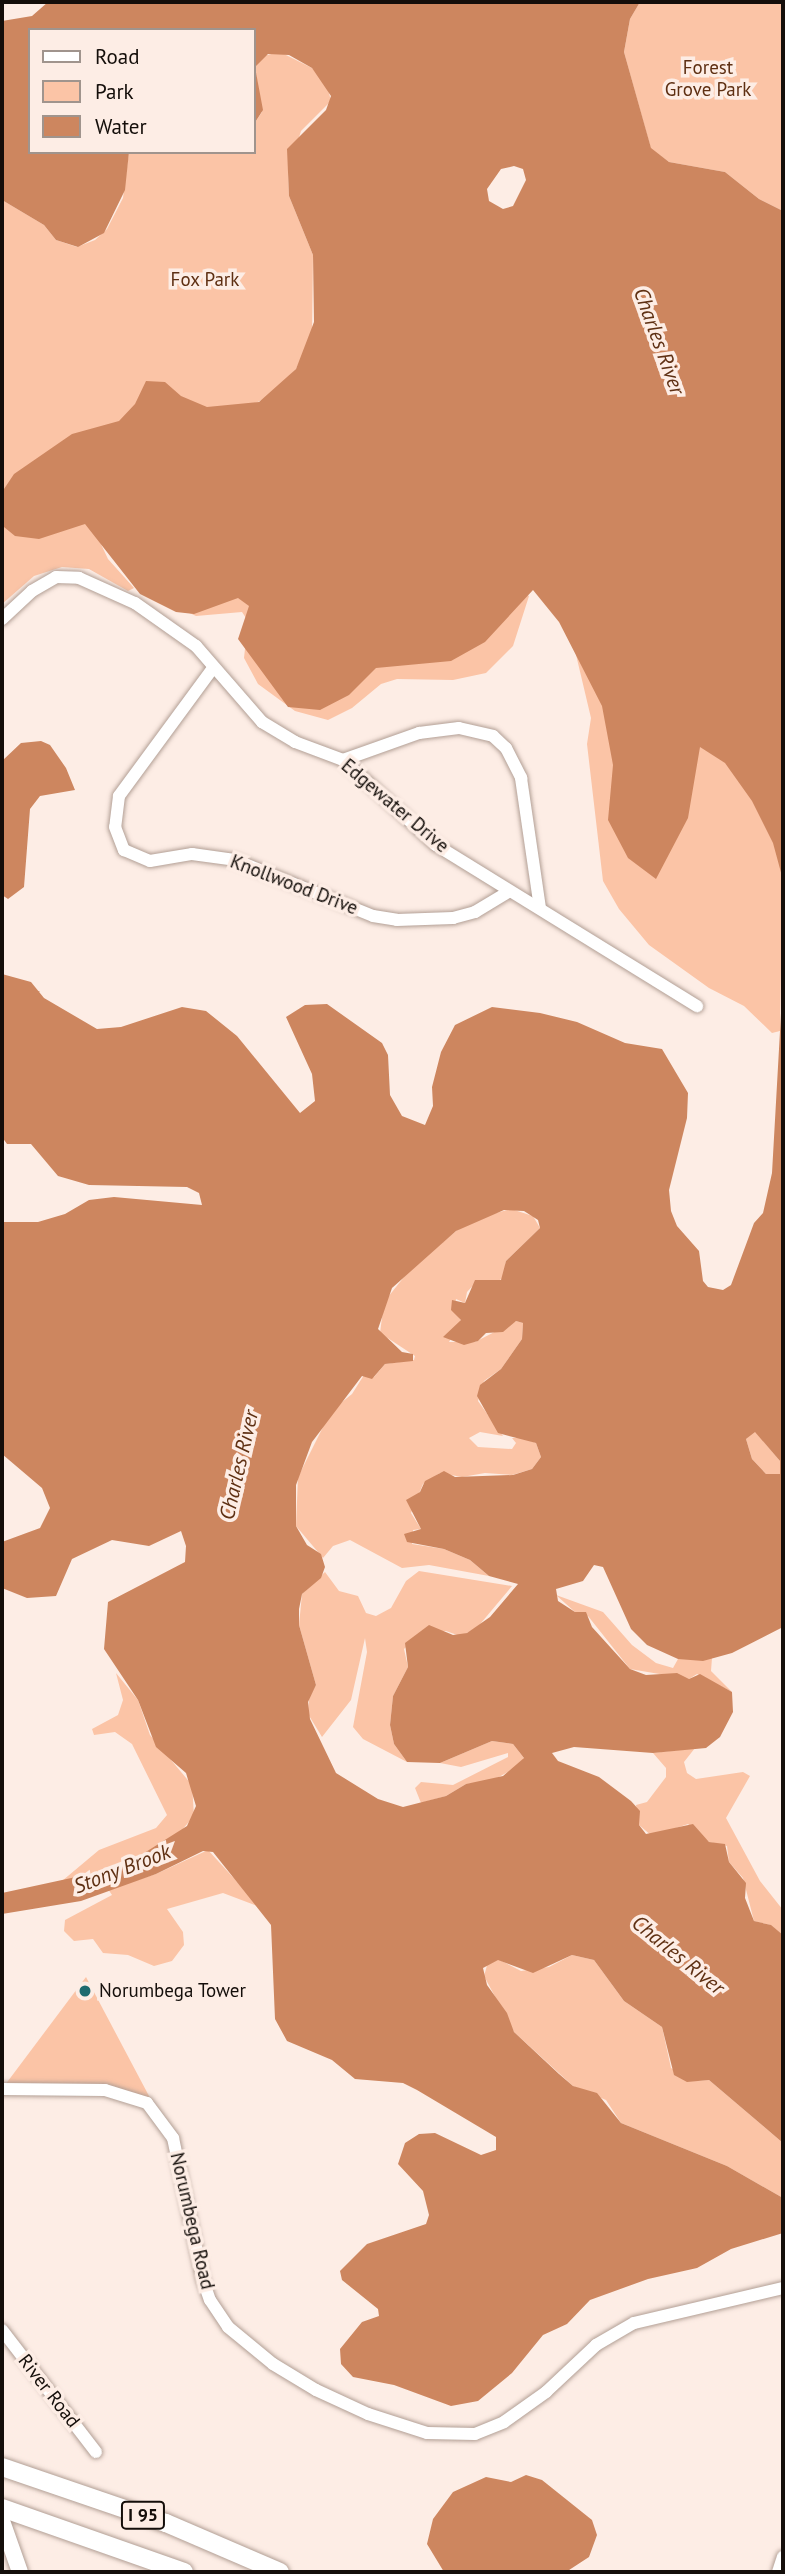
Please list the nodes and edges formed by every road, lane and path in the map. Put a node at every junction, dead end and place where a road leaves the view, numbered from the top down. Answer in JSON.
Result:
{"nodes":[{"id":1,"x":2,"y":619,"type":"edge"},
{"id":2,"x":213,"y":668,"type":"junction"},
{"id":3,"x":343,"y":760,"type":"junction"},
{"id":4,"x":508,"y":892,"type":"junction"},
{"id":5,"x":540,"y":908,"type":"junction"},
{"id":6,"x":697,"y":1006,"type":"dead end"},
{"id":7,"x":2,"y":2089,"type":"edge"},
{"id":8,"x":783,"y":2288,"type":"edge"},
{"id":9,"x":2,"y":2330,"type":"edge"},
{"id":10,"x":96,"y":2452,"type":"dead end"},
{"id":11,"x":2,"y":2467,"type":"edge"},
{"id":12,"x":2,"y":2508,"type":"edge"},
{"id":13,"x":2,"y":2521,"type":"edge"},
{"id":14,"x":783,"y":2557,"type":"edge"},
{"id":15,"x":20,"y":2572,"type":"edge"},
{"id":16,"x":184,"y":2572,"type":"edge"},
{"id":17,"x":280,"y":2572,"type":"edge"},
{"id":18,"x":778,"y":2572,"type":"edge"}],
"edges":[{"from":1,"to":2,"type":"street","name":"Edgewater Drive"},
{"from":2,"to":3,"type":"street","name":"Edgewater Drive"},
{"from":2,"to":4,"type":"street","name":"Knollwood Drive"},
{"from":3,"to":4,"type":"street","name":"Edgewater Drive"},
{"from":3,"to":5,"type":"street"},
{"from":4,"to":5,"type":"street","name":"Edgewater Drive"},
{"from":5,"to":6,"type":"street","name":"Edgewater Drive"},
{"from":7,"to":8,"type":"street","name":"Norumbega Road"},
{"from":9,"to":10,"type":"street","name":"River Road"},
{"from":11,"to":17,"type":"highway","number":"I 95"},
{"from":12,"to":16,"type":"highway","number":"I 95"},
{"from":13,"to":15,"type":"main road"},
{"from":14,"to":18,"type":"street"}]}
